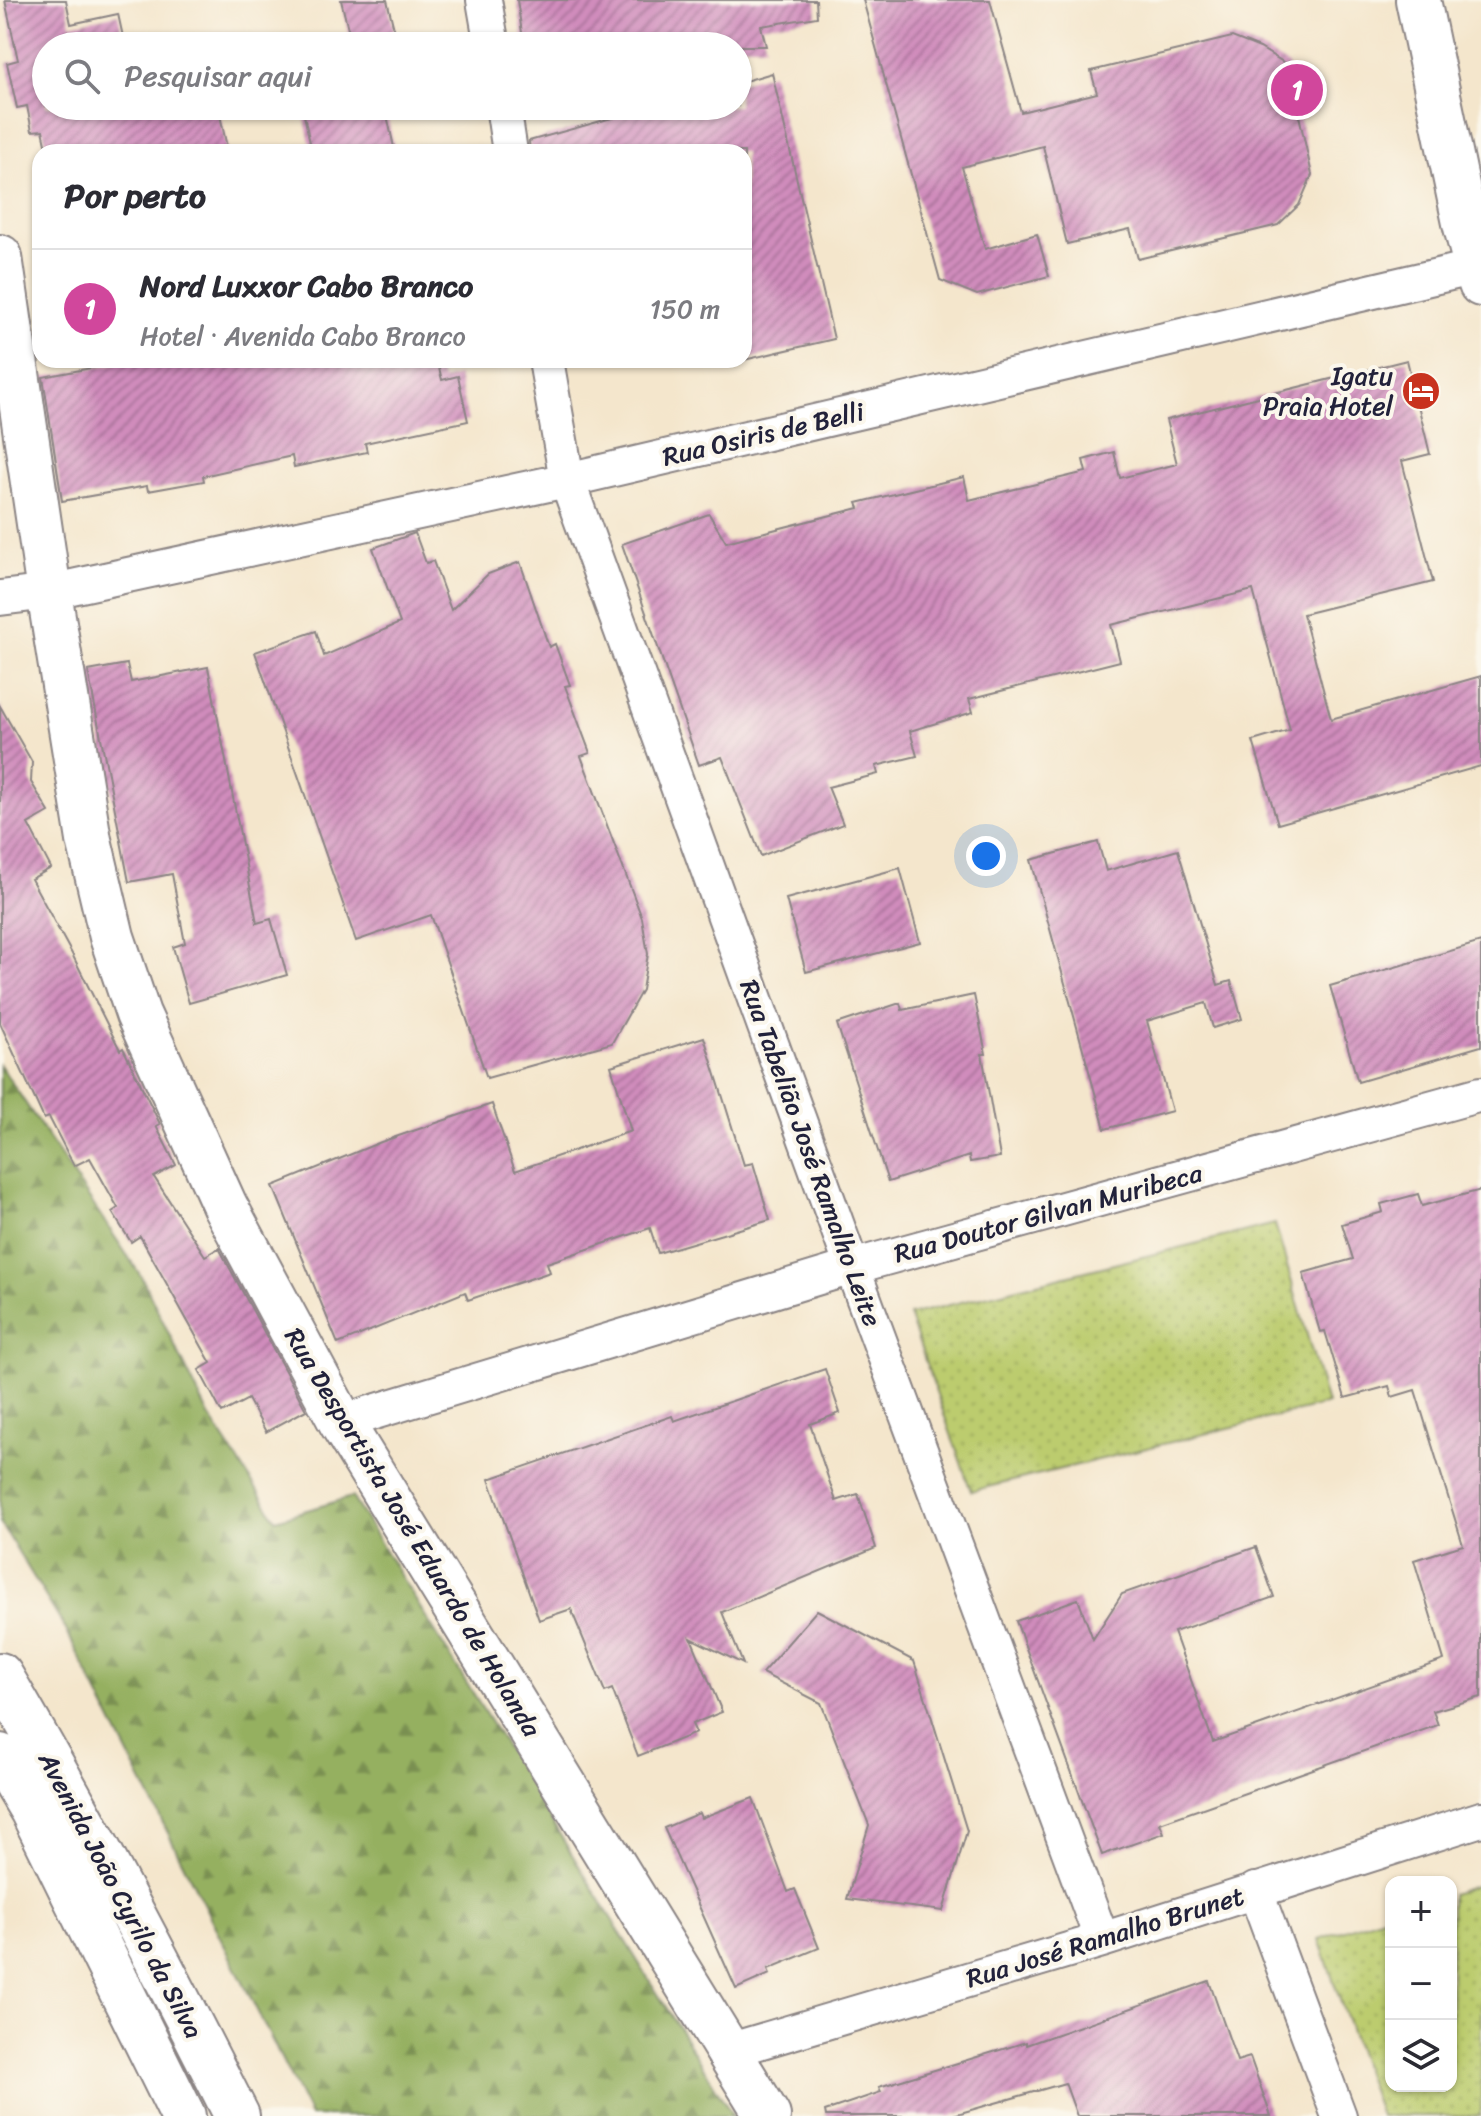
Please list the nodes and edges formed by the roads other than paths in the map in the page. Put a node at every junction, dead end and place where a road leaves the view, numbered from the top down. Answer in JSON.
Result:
{"nodes":[{"id":1,"x":484,"y":0,"type":"edge"},
{"id":2,"x":1418,"y":0,"type":"edge"},
{"id":3,"x":490,"y":32,"type":"edge"},
{"id":4,"x":505,"y":120,"type":"edge"},
{"id":5,"x":509,"y":144,"type":"edge"},
{"id":6,"x":0,"y":257,"type":"edge"},
{"id":7,"x":1478,"y":276,"type":"edge"},
{"id":8,"x":547,"y":368,"type":"edge"},
{"id":9,"x":567,"y":480,"type":"junction"},
{"id":10,"x":49,"y":592,"type":"junction"},
{"id":11,"x":0,"y":598,"type":"edge"},
{"id":12,"x":1481,"y":1094,"type":"edge"},
{"id":13,"x":852,"y":1267,"type":"junction"},
{"id":14,"x":341,"y":1422,"type":"junction"},
{"id":15,"x":0,"y":1675,"type":"edge"},
{"id":16,"x":0,"y":1756,"type":"edge"},
{"id":17,"x":1481,"y":1819,"type":"edge"},
{"id":18,"x":1255,"y":1890,"type":"junction"},
{"id":19,"x":1102,"y":1940,"type":"junction"},
{"id":20,"x":728,"y":2051,"type":"junction"},
{"id":21,"x":183,"y":2116,"type":"edge"},
{"id":22,"x":237,"y":2116,"type":"edge"},
{"id":23,"x":768,"y":2116,"type":"edge"},
{"id":24,"x":1339,"y":2116,"type":"edge"}],
"edges":[{"from":1,"to":3,"type":"street"},
{"from":2,"to":7,"type":"main road"},
{"from":4,"to":5,"type":"street"},
{"from":6,"to":10,"type":"main road","name":"Rua Desportista José Eduardo de Holanda"},
{"from":7,"to":9,"type":"street","name":"Rua Osiris de Belli"},
{"from":8,"to":9,"type":"street","name":"Rua Tabelião José Ramalho Leite"},
{"from":9,"to":10,"type":"street","name":"Rua Osiris de Belli"},
{"from":9,"to":13,"type":"street","name":"Rua Tabelião José Ramalho Leite"},
{"from":10,"to":11,"type":"street"},
{"from":10,"to":14,"type":"main road","name":"Rua Desportista José Eduardo de Holanda"},
{"from":12,"to":13,"type":"street","name":"Rua Doutor Gilvan Muribeca"},
{"from":13,"to":14,"type":"street","name":"Rua Doutor Gilvan Muribeca"},
{"from":13,"to":19,"type":"street","name":"Rua Tabelião José Ramalho Leite"},
{"from":14,"to":20,"type":"main road","name":"Rua Desportista José Eduardo de Holanda"},
{"from":15,"to":22,"type":"main road","name":"Avenida João Cyrilo da Silva"},
{"from":16,"to":21,"type":"main road","name":"Avenida João Cyrilo da Silva"},
{"from":17,"to":18,"type":"street","name":"Rua José Ramalho Brunet"},
{"from":18,"to":19,"type":"street","name":"Rua José Ramalho Brunet"},
{"from":18,"to":24,"type":"street"},
{"from":19,"to":20,"type":"street","name":"Rua José Ramalho Brunet"},
{"from":20,"to":23,"type":"main road","name":"Rua Desportista José Eduardo de Holanda"}]}
